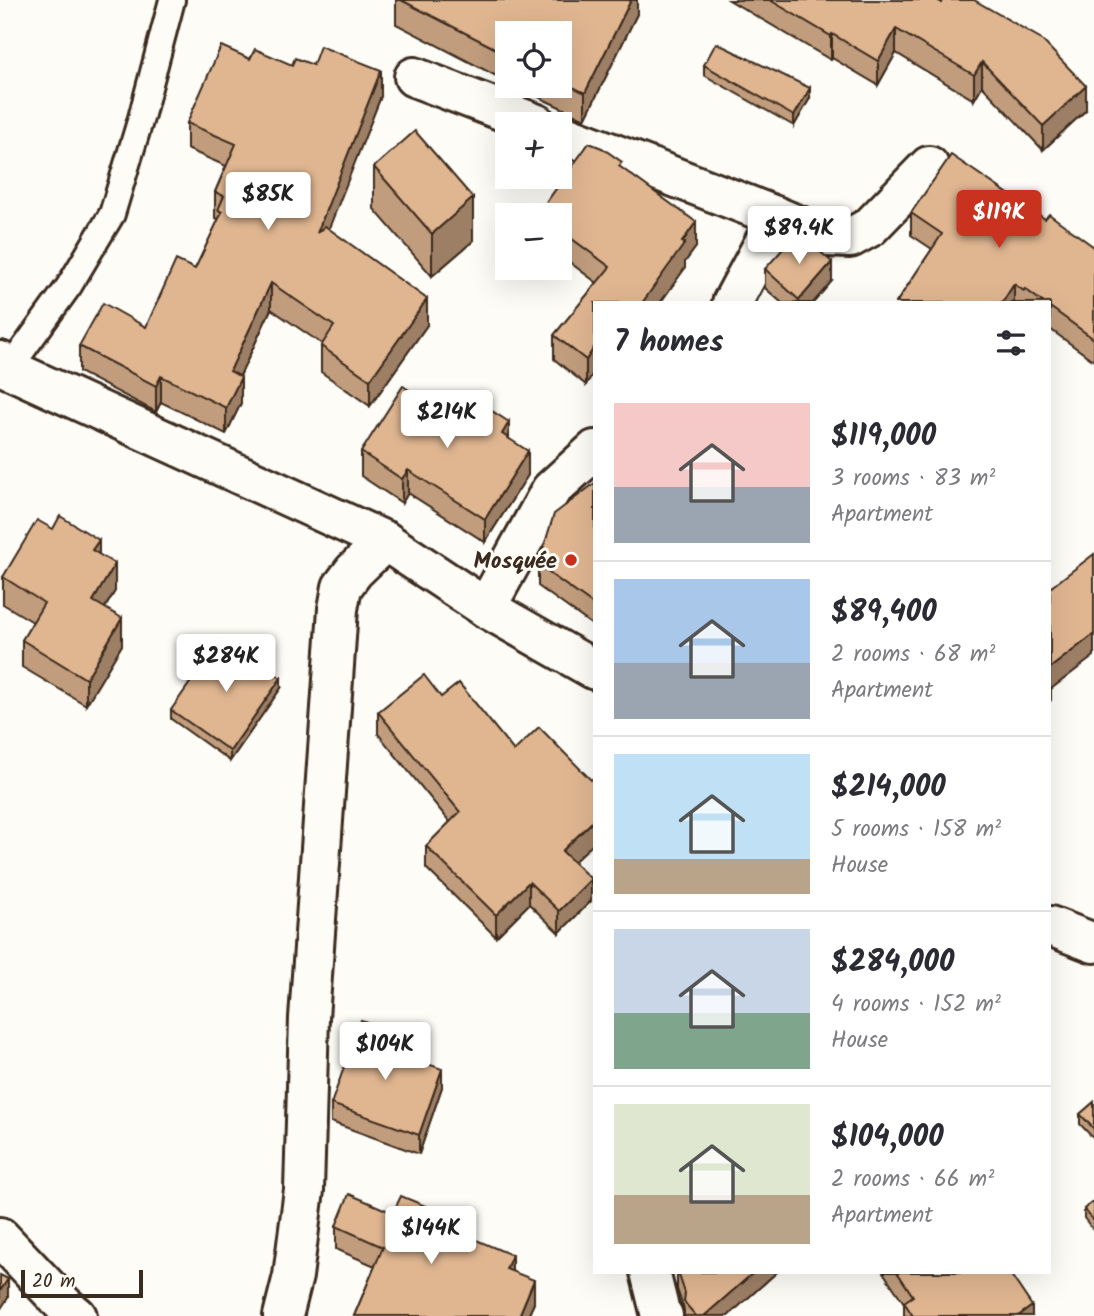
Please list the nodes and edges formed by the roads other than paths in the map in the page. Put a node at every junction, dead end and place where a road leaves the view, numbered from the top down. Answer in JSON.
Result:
{"nodes":[{"id":1,"x":172,"y":0,"type":"edge"},
{"id":2,"x":414,"y":77,"type":"dead end"},
{"id":3,"x":506,"y":112,"type":"edge"},
{"id":4,"x":572,"y":138,"type":"edge"},
{"id":5,"x":929,"y":166,"type":"dead end"},
{"id":6,"x":778,"y":217,"type":"junction"},
{"id":7,"x":733,"y":301,"type":"edge"},
{"id":8,"x":5,"y":365,"type":"edge"},
{"id":9,"x":593,"y":452,"type":"edge"},
{"id":10,"x":384,"y":541,"type":"junction"},
{"id":11,"x":486,"y":608,"type":"junction"},
{"id":12,"x":593,"y":669,"type":"edge"},
{"id":13,"x":1051,"y":926,"type":"edge"},
{"id":14,"x":1094,"y":943,"type":"edge"},
{"id":15,"x":0,"y":1237,"type":"edge"},
{"id":16,"x":650,"y":1274,"type":"edge"},
{"id":17,"x":77,"y":1316,"type":"edge"},
{"id":18,"x":283,"y":1316,"type":"edge"},
{"id":19,"x":663,"y":1316,"type":"edge"}],
"edges":[{"from":1,"to":8,"type":"lane"},
{"from":2,"to":3,"type":"street"},
{"from":4,"to":6,"type":"street"},
{"from":5,"to":6,"type":"street"},
{"from":6,"to":7,"type":"street"},
{"from":8,"to":10,"type":"street"},
{"from":9,"to":11,"type":"street"},
{"from":10,"to":11,"type":"street"},
{"from":10,"to":18,"type":"street"},
{"from":11,"to":12,"type":"street"},
{"from":13,"to":14,"type":"street"},
{"from":15,"to":17,"type":"street"},
{"from":16,"to":19,"type":"street"}]}
